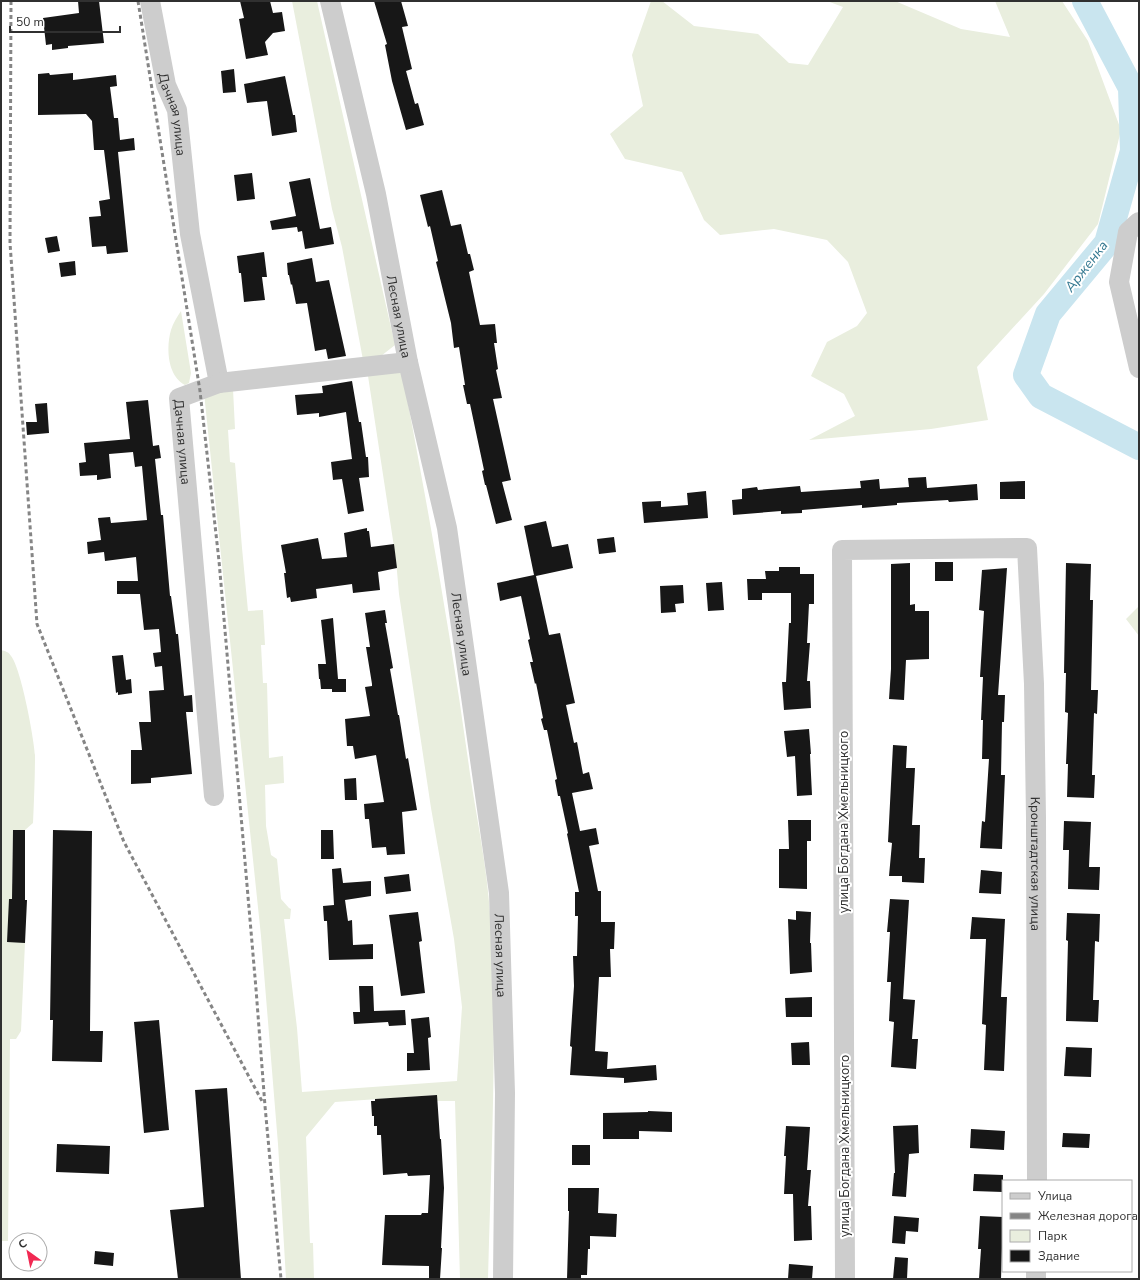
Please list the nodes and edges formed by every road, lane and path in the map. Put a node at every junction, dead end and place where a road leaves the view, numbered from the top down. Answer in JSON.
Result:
{"nodes":[{"id":1,"x":150,"y":1,"type":"edge"},
{"id":2,"x":330,"y":1,"type":"edge"},
{"id":3,"x":1139,"y":222,"type":"edge"},
{"id":4,"x":408,"y":362,"type":"junction"},
{"id":5,"x":1139,"y":368,"type":"edge"},
{"id":6,"x":219,"y":383,"type":"junction"},
{"id":7,"x":1027,"y":548,"type":"joint"},
{"id":8,"x":214,"y":796,"type":"dead end"},
{"id":9,"x":1037,"y":1180,"type":"edge"},
{"id":10,"x":503,"y":1279,"type":"edge"},
{"id":11,"x":845,"y":1279,"type":"edge"}],
"edges":[{"from":1,"to":6,"type":"street","name":"Дачная улица"},
{"from":2,"to":4,"type":"street","name":"Лесная улица"},
{"from":3,"to":5,"type":"street"},
{"from":4,"to":6,"type":"street"},
{"from":4,"to":10,"type":"street","name":"Лесная улица"},
{"from":6,"to":8,"type":"street","name":"Дачная улица"},
{"from":7,"to":9,"type":"street","name":"Кронштадтская улица"},
{"from":7,"to":11,"type":"street","name":"улица Богдана Хмельницкого"}]}
